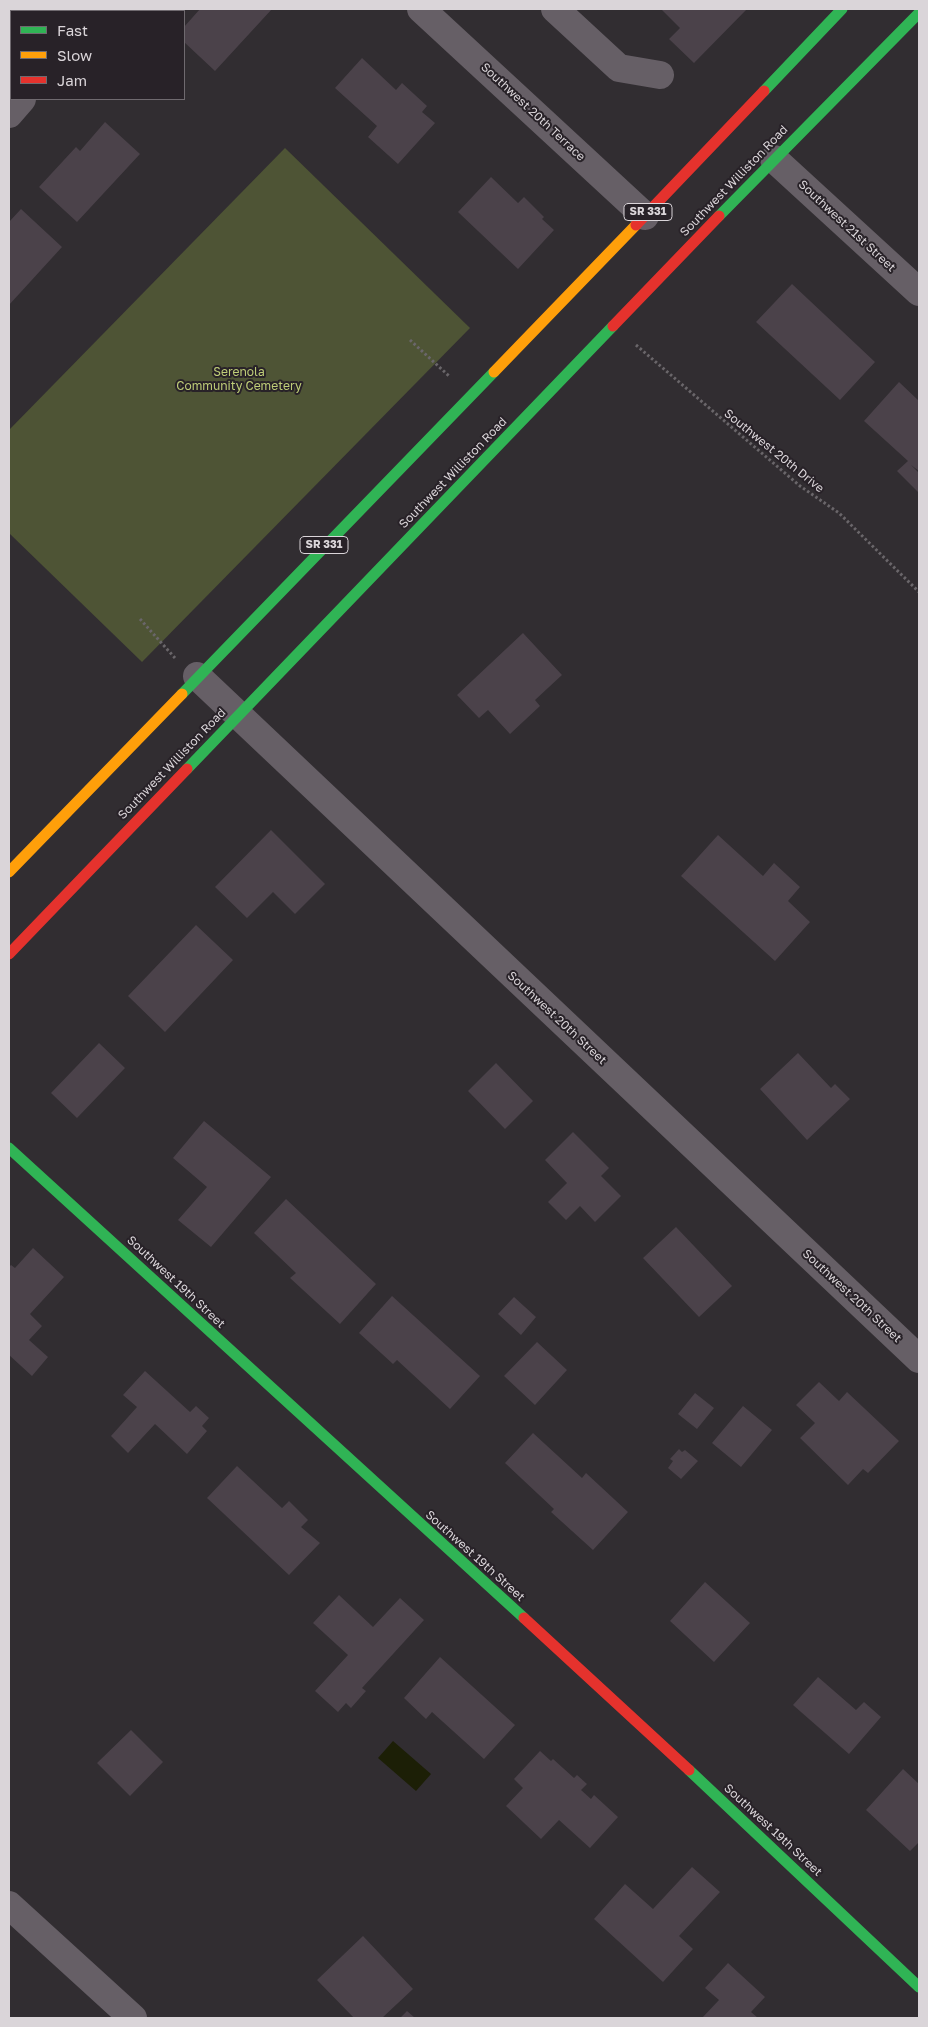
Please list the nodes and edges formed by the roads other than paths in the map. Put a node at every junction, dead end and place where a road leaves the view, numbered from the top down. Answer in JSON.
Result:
{"nodes":[{"id":1,"x":421,"y":9,"type":"edge"},
{"id":2,"x":555,"y":9,"type":"edge"},
{"id":3,"x":842,"y":9,"type":"edge"},
{"id":4,"x":919,"y":13,"type":"edge"},
{"id":5,"x":660,"y":75,"type":"dead end"},
{"id":6,"x":21,"y":100,"type":"edge"},
{"id":7,"x":9,"y":114,"type":"edge"},
{"id":8,"x":774,"y":159,"type":"junction"},
{"id":9,"x":645,"y":216,"type":"junction"},
{"id":10,"x":919,"y":292,"type":"edge"},
{"id":11,"x":196,"y":676,"type":"junction"},
{"id":12,"x":238,"y":716,"type":"junction"},
{"id":13,"x":9,"y":872,"type":"edge"},
{"id":14,"x":9,"y":954,"type":"edge"},
{"id":15,"x":9,"y":1148,"type":"edge"},
{"id":16,"x":919,"y":1359,"type":"edge"},
{"id":17,"x":9,"y":1906,"type":"edge"},
{"id":18,"x":919,"y":1987,"type":"edge"},
{"id":19,"x":134,"y":2018,"type":"edge"}],
"edges":[{"from":1,"to":9,"type":"street","name":"Southwest 20th Terrace"},
{"from":2,"to":5,"type":"street"},
{"from":3,"to":9,"type":"main road","number":"SR 331"},
{"from":4,"to":8,"type":"main road","name":"Southwest Williston Road"},
{"from":6,"to":7,"type":"street"},
{"from":8,"to":10,"type":"street","name":"Southwest 21st Street"},
{"from":8,"to":12,"type":"main road","name":"Southwest Williston Road"},
{"from":9,"to":11,"type":"main road","number":"SR 331"},
{"from":11,"to":12,"type":"street","name":"Southwest 20th Street"},
{"from":11,"to":13,"type":"main road","number":"SR 331"},
{"from":12,"to":14,"type":"main road","name":"Southwest Williston Road"},
{"from":12,"to":16,"type":"street","name":"Southwest 20th Street"},
{"from":15,"to":18,"type":"main road","name":"Southwest 19th Street"},
{"from":17,"to":19,"type":"street"}]}
